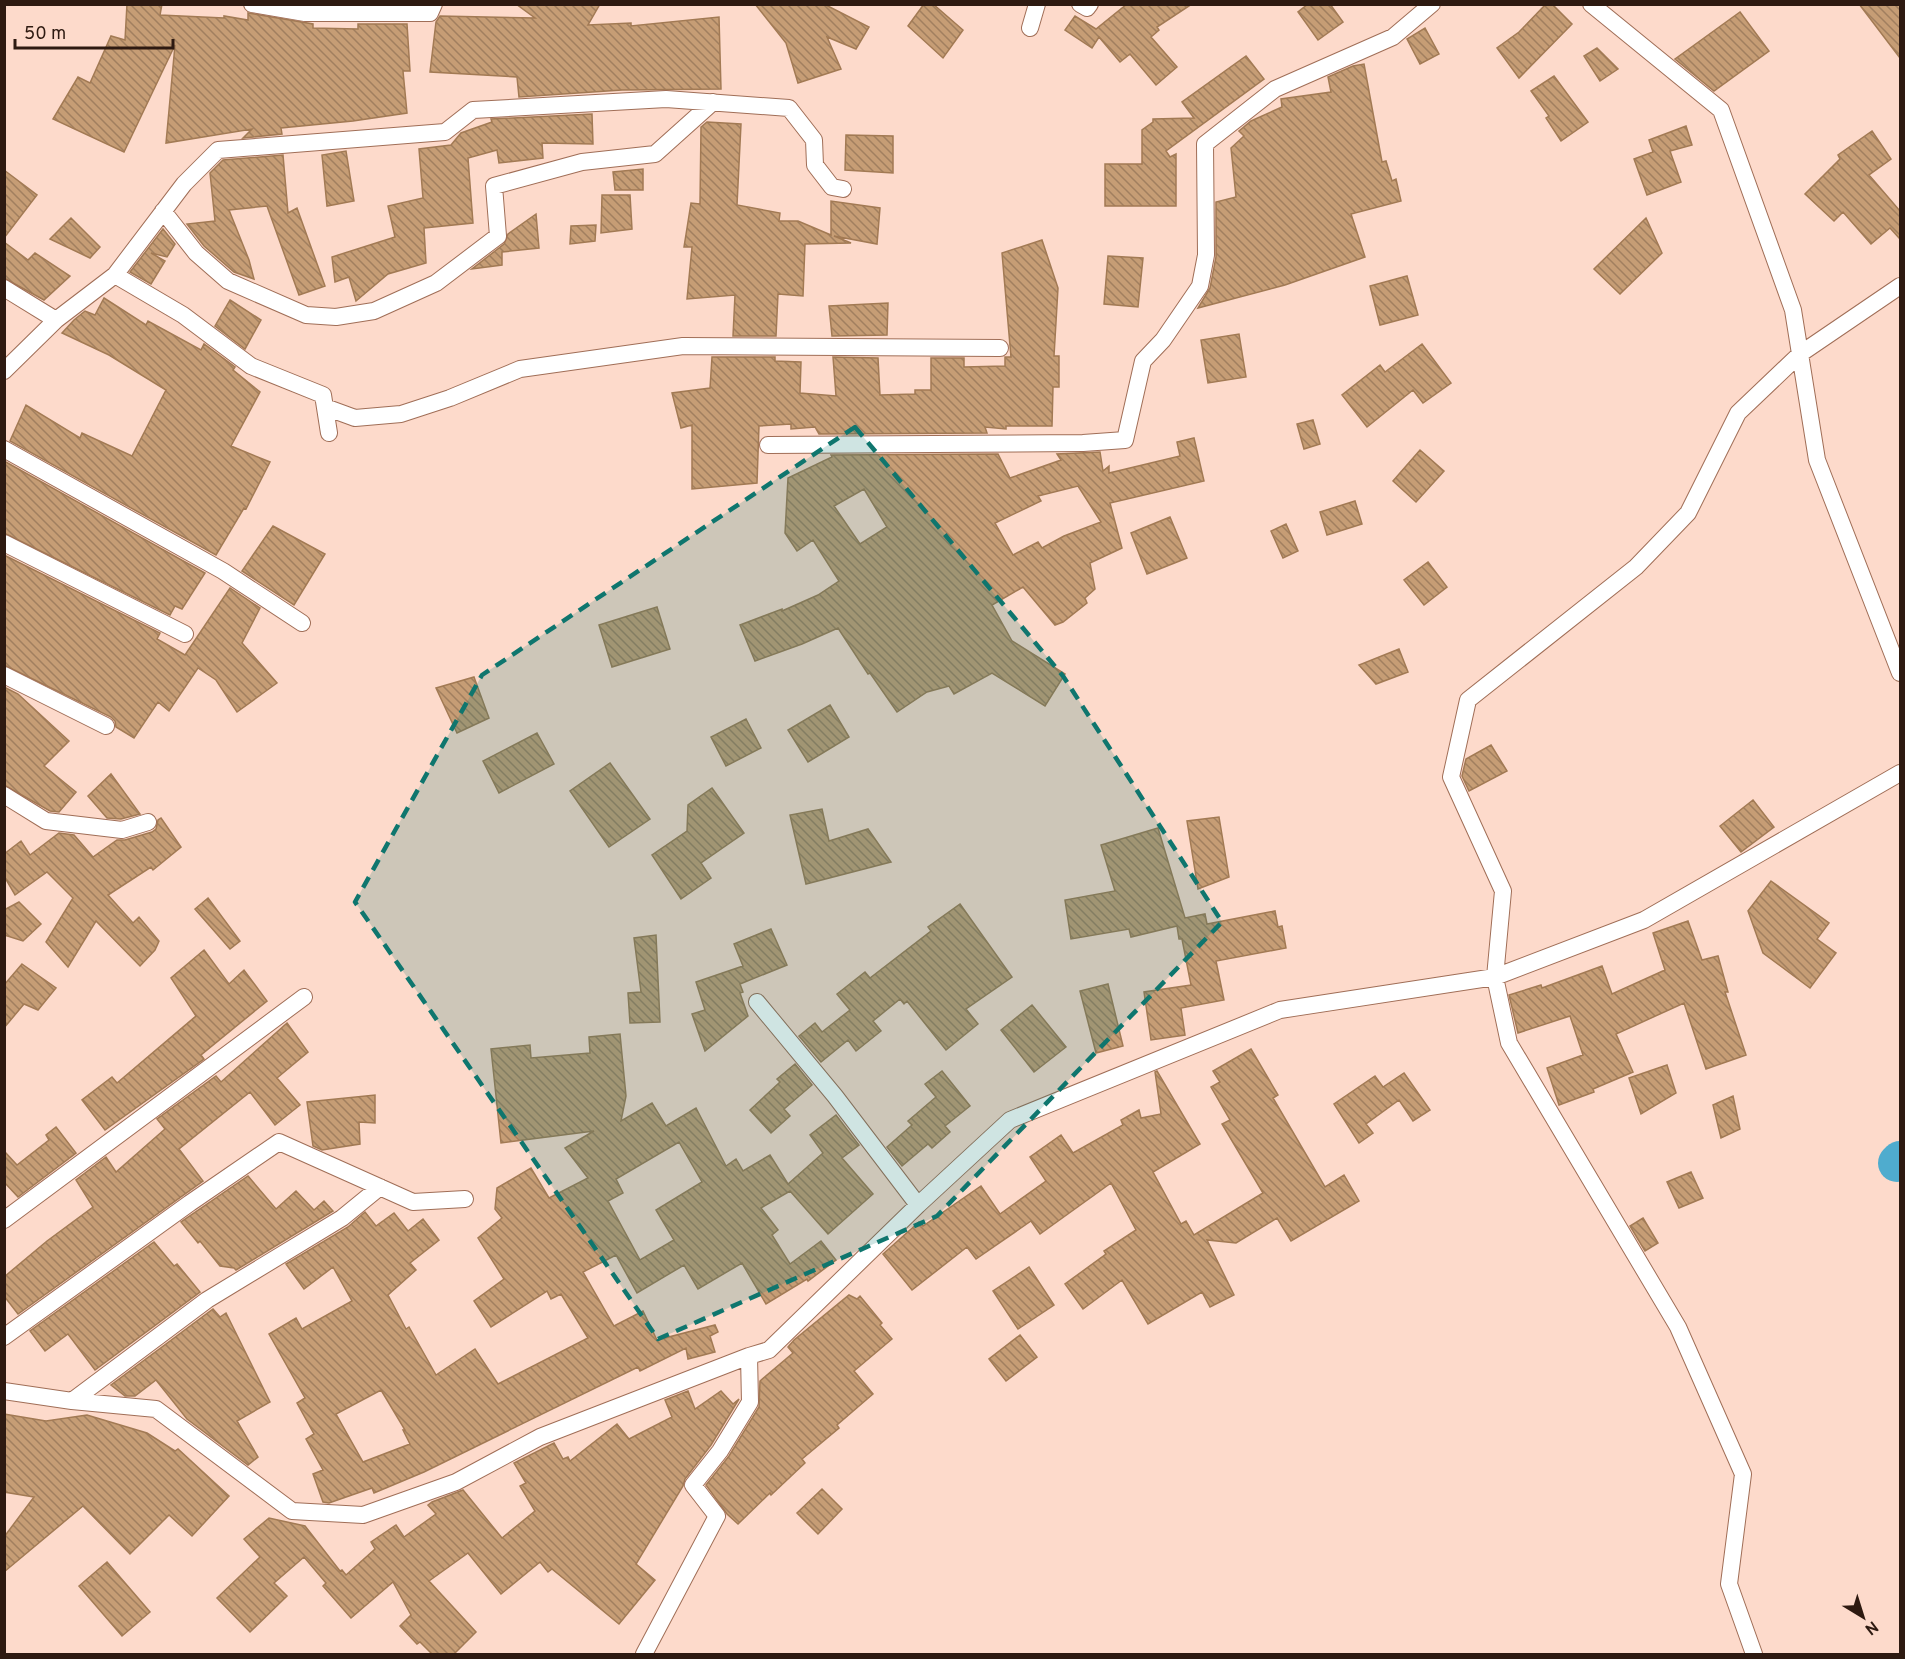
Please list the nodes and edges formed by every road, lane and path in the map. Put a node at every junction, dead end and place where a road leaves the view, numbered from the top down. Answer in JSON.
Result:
{"nodes":[{"id":1,"x":252,"y":4,"type":"edge"},
{"id":2,"x":434,"y":4,"type":"edge"},
{"id":3,"x":1037,"y":4,"type":"edge"},
{"id":4,"x":1080,"y":4,"type":"edge"},
{"id":5,"x":1090,"y":4,"type":"edge"},
{"id":6,"x":1432,"y":4,"type":"edge"},
{"id":7,"x":1592,"y":4,"type":"edge"},
{"id":8,"x":1030,"y":28,"type":"dead end"},
{"id":9,"x":713,"y":102,"type":"junction"},
{"id":10,"x":843,"y":189,"type":"dead end"},
{"id":11,"x":164,"y":211,"type":"junction"},
{"id":12,"x":115,"y":275,"type":"junction"},
{"id":13,"x":1900,"y":286,"type":"edge"},
{"id":14,"x":4,"y":288,"type":"edge"},
{"id":15,"x":56,"y":320,"type":"junction"},
{"id":16,"x":1000,"y":348,"type":"dead end"},
{"id":17,"x":1800,"y":354,"type":"junction"},
{"id":18,"x":4,"y":371,"type":"edge"},
{"id":19,"x":325,"y":407,"type":"junction"},
{"id":20,"x":328,"y":433,"type":"dead end"},
{"id":21,"x":768,"y":445,"type":"dead end"},
{"id":22,"x":4,"y":448,"type":"edge"},
{"id":23,"x":4,"y":543,"type":"edge"},
{"id":24,"x":302,"y":623,"type":"dead end"},
{"id":25,"x":185,"y":634,"type":"dead end"},
{"id":26,"x":1900,"y":673,"type":"edge"},
{"id":27,"x":4,"y":675,"type":"edge"},
{"id":28,"x":106,"y":726,"type":"dead end"},
{"id":29,"x":1900,"y":772,"type":"edge"},
{"id":30,"x":4,"y":795,"type":"edge"},
{"id":31,"x":148,"y":822,"type":"dead end"},
{"id":32,"x":1495,"y":977,"type":"junction"},
{"id":33,"x":304,"y":997,"type":"dead end"},
{"id":34,"x":757,"y":1002,"type":"dead end"},
{"id":35,"x":381,"y":1188,"type":"junction"},
{"id":36,"x":465,"y":1199,"type":"dead end"},
{"id":37,"x":918,"y":1206,"type":"junction"},
{"id":38,"x":4,"y":1220,"type":"edge"},
{"id":39,"x":4,"y":1337,"type":"edge"},
{"id":40,"x":749,"y":1356,"type":"junction"},
{"id":41,"x":4,"y":1390,"type":"edge"},
{"id":42,"x":72,"y":1401,"type":"junction"},
{"id":43,"x":644,"y":1654,"type":"edge"},
{"id":44,"x":1754,"y":1654,"type":"edge"}],
"edges":[{"from":1,"to":2,"type":"street"},
{"from":3,"to":8,"type":"street"},
{"from":4,"to":5,"type":"street"},
{"from":6,"to":21,"type":"street"},
{"from":7,"to":17,"type":"street"},
{"from":9,"to":10,"type":"street"},
{"from":9,"to":11,"type":"street"},
{"from":9,"to":11,"type":"street"},
{"from":11,"to":12,"type":"street"},
{"from":12,"to":15,"type":"street"},
{"from":12,"to":19,"type":"street"},
{"from":13,"to":17,"type":"street"},
{"from":14,"to":15,"type":"street"},
{"from":15,"to":18,"type":"street"},
{"from":16,"to":19,"type":"street"},
{"from":17,"to":26,"type":"street"},
{"from":17,"to":32,"type":"street"},
{"from":19,"to":20,"type":"street"},
{"from":22,"to":24,"type":"street"},
{"from":23,"to":25,"type":"street"},
{"from":27,"to":28,"type":"street"},
{"from":29,"to":32,"type":"street"},
{"from":30,"to":31,"type":"street"},
{"from":32,"to":37,"type":"street"},
{"from":32,"to":44,"type":"street"},
{"from":33,"to":38,"type":"street"},
{"from":34,"to":37,"type":"street"},
{"from":35,"to":36,"type":"street"},
{"from":35,"to":39,"type":"street"},
{"from":35,"to":42,"type":"street"},
{"from":37,"to":40,"type":"street"},
{"from":40,"to":42,"type":"street"},
{"from":40,"to":43,"type":"street"},
{"from":41,"to":42,"type":"street"}]}
